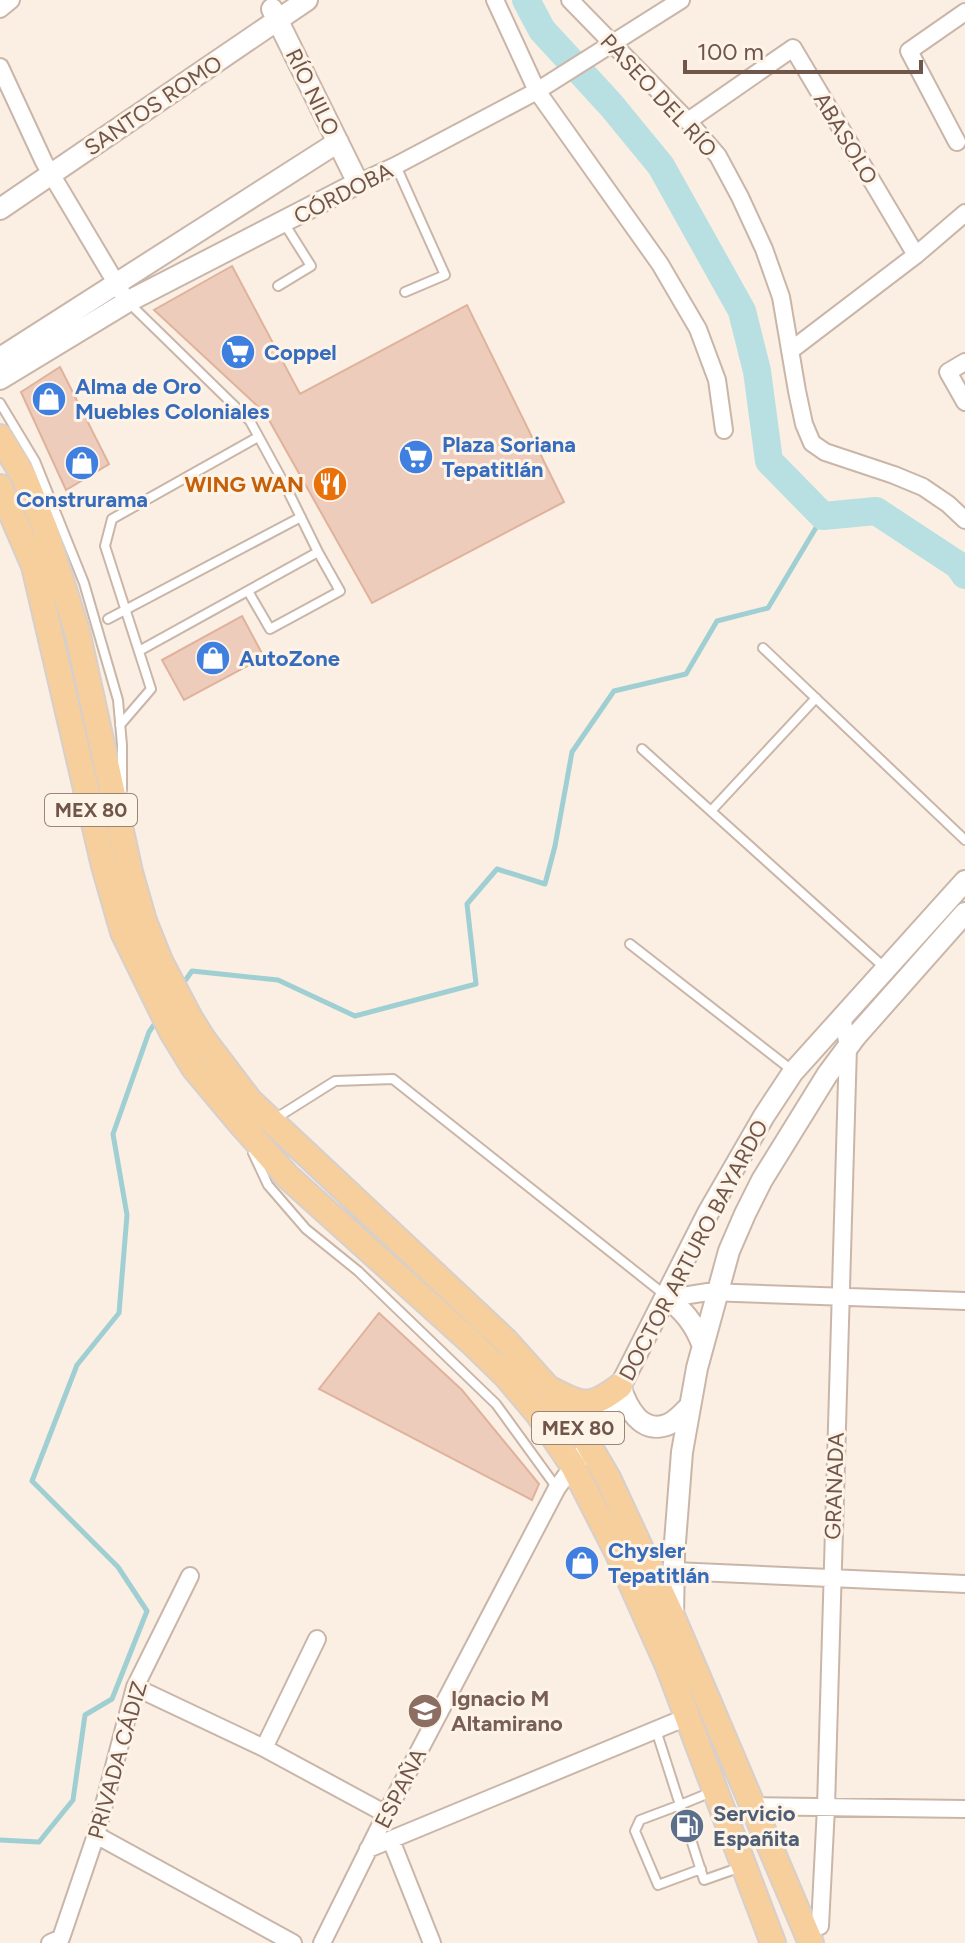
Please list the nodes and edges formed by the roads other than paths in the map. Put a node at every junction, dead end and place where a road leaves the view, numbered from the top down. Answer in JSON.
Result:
{"nodes":[{"id":1,"x":11,"y":0,"type":"edge"},
{"id":2,"x":307,"y":0,"type":"edge"},
{"id":3,"x":495,"y":0,"type":"edge"},
{"id":4,"x":570,"y":0,"type":"edge"},
{"id":5,"x":681,"y":0,"type":"edge"},
{"id":6,"x":276,"y":7,"type":"edge"},
{"id":7,"x":0,"y":9,"type":"edge"},
{"id":8,"x":965,"y":12,"type":"edge"},
{"id":9,"x":607,"y":47,"type":"junction"},
{"id":10,"x":0,"y":67,"type":"edge"},
{"id":11,"x":543,"y":88,"type":"junction"},
{"id":12,"x":688,"y":121,"type":"junction"},
{"id":13,"x":338,"y":142,"type":"junction"},
{"id":14,"x":957,"y":142,"type":"dead end"},
{"id":15,"x":395,"y":166,"type":"junction"},
{"id":16,"x":48,"y":168,"type":"junction"},
{"id":17,"x":358,"y":183,"type":"junction"},
{"id":18,"x":0,"y":192,"type":"edge"},
{"id":19,"x":0,"y":209,"type":"edge"},
{"id":20,"x":965,"y":213,"type":"edge"},
{"id":21,"x":284,"y":222,"type":"junction"},
{"id":22,"x":916,"y":255,"type":"junction"},
{"id":23,"x":116,"y":284,"type":"junction"},
{"id":24,"x":278,"y":286,"type":"dead end"},
{"id":25,"x":405,"y":292,"type":"dead end"},
{"id":26,"x":127,"y":302,"type":"junction"},
{"id":27,"x":790,"y":351,"type":"junction"},
{"id":28,"x":0,"y":358,"type":"edge"},
{"id":29,"x":965,"y":362,"type":"edge"},
{"id":30,"x":0,"y":379,"type":"edge"},
{"id":31,"x":965,"y":402,"type":"edge"},
{"id":32,"x":0,"y":403,"type":"edge"},
{"id":33,"x":724,"y":430,"type":"dead end"},
{"id":34,"x":0,"y":437,"type":"edge"},
{"id":35,"x":258,"y":437,"type":"junction"},
{"id":36,"x":24,"y":477,"type":"junction"},
{"id":37,"x":0,"y":487,"type":"edge"},
{"id":38,"x":301,"y":517,"type":"junction"},
{"id":39,"x":965,"y":520,"type":"edge"},
{"id":40,"x":61,"y":525,"type":"junction"},
{"id":41,"x":318,"y":552,"type":"junction"},
{"id":42,"x":248,"y":591,"type":"junction"},
{"id":43,"x":126,"y":609,"type":"junction"},
{"id":44,"x":108,"y":619,"type":"dead end"},
{"id":45,"x":763,"y":648,"type":"dead end"},
{"id":46,"x":139,"y":651,"type":"junction"},
{"id":47,"x":816,"y":698,"type":"junction"},
{"id":48,"x":120,"y":725,"type":"junction"},
{"id":49,"x":642,"y":749,"type":"dead end"},
{"id":50,"x":711,"y":811,"type":"junction"},
{"id":51,"x":122,"y":835,"type":"junction"},
{"id":52,"x":965,"y":840,"type":"edge"},
{"id":53,"x":965,"y":881,"type":"edge"},
{"id":54,"x":965,"y":913,"type":"edge"},
{"id":55,"x":630,"y":944,"type":"dead end"},
{"id":56,"x":885,"y":968,"type":"junction"},
{"id":57,"x":152,"y":969,"type":"junction"},
{"id":58,"x":842,"y":1017,"type":"junction"},
{"id":59,"x":181,"y":1025,"type":"junction"},
{"id":60,"x":848,"y":1046,"type":"junction"},
{"id":61,"x":793,"y":1072,"type":"junction"},
{"id":62,"x":271,"y":1121,"type":"junction"},
{"id":63,"x":240,"y":1123,"type":"junction"},
{"id":64,"x":717,"y":1292,"type":"junction"},
{"id":65,"x":666,"y":1296,"type":"junction"},
{"id":66,"x":840,"y":1296,"type":"junction"},
{"id":67,"x":965,"y":1301,"type":"edge"},
{"id":68,"x":703,"y":1346,"type":"junction"},
{"id":69,"x":620,"y":1386,"type":"junction"},
{"id":70,"x":549,"y":1389,"type":"junction"},
{"id":71,"x":689,"y":1407,"type":"junction"},
{"id":72,"x":590,"y":1446,"type":"junction"},
{"id":73,"x":573,"y":1466,"type":"junction"},
{"id":74,"x":557,"y":1488,"type":"junction"},
{"id":75,"x":674,"y":1571,"type":"junction"},
{"id":76,"x":190,"y":1576,"type":"dead end"},
{"id":77,"x":832,"y":1579,"type":"junction"},
{"id":78,"x":965,"y":1584,"type":"edge"},
{"id":79,"x":673,"y":1618,"type":"junction"},
{"id":80,"x":317,"y":1639,"type":"dead end"},
{"id":81,"x":135,"y":1687,"type":"junction"},
{"id":82,"x":687,"y":1717,"type":"junction"},
{"id":83,"x":656,"y":1730,"type":"junction"},
{"id":84,"x":264,"y":1748,"type":"junction"},
{"id":85,"x":715,"y":1790,"type":"junction"},
{"id":86,"x":680,"y":1805,"type":"junction"},
{"id":87,"x":753,"y":1806,"type":"junction"},
{"id":88,"x":826,"y":1807,"type":"junction"},
{"id":89,"x":965,"y":1809,"type":"edge"},
{"id":90,"x":386,"y":1814,"type":"junction"},
{"id":91,"x":96,"y":1835,"type":"junction"},
{"id":92,"x":391,"y":1840,"type":"junction"},
{"id":93,"x":368,"y":1849,"type":"junction"},
{"id":94,"x":744,"y":1866,"type":"junction"},
{"id":95,"x":701,"y":1869,"type":"junction"},
{"id":96,"x":790,"y":1896,"type":"junction"},
{"id":97,"x":815,"y":1934,"type":"edge"},
{"id":98,"x":774,"y":1937,"type":"edge"},
{"id":99,"x":61,"y":1941,"type":"edge"},
{"id":100,"x":293,"y":1943,"type":"edge"},
{"id":101,"x":322,"y":1943,"type":"edge"},
{"id":102,"x":432,"y":1943,"type":"edge"}],
"edges":[{"from":1,"to":7,"type":"street"},
{"from":2,"to":6,"type":"street","name":"SANTOS ROMO"},
{"from":3,"to":11,"type":"street"},
{"from":4,"to":9,"type":"street","name":"PASEO DEL RÍO"},
{"from":5,"to":9,"type":"street","name":"CÓRDOBA"},
{"from":6,"to":13,"type":"street","name":"RÍO NILO"},
{"from":6,"to":16,"type":"street","name":"SANTOS ROMO"},
{"from":8,"to":14,"type":"street"},
{"from":9,"to":11,"type":"street","name":"CÓRDOBA"},
{"from":9,"to":12,"type":"street","name":"PASEO DEL RÍO"},
{"from":10,"to":16,"type":"street"},
{"from":11,"to":15,"type":"street","name":"CÓRDOBA"},
{"from":11,"to":33,"type":"street"},
{"from":12,"to":22,"type":"street","name":"ABASOLO"},
{"from":12,"to":27,"type":"street","name":"PASEO DEL RÍO"},
{"from":13,"to":17,"type":"street","name":"RÍO NILO"},
{"from":13,"to":23,"type":"street","name":"CÓRDOBA"},
{"from":15,"to":17,"type":"street","name":"CÓRDOBA"},
{"from":15,"to":25,"type":"lane"},
{"from":16,"to":18,"type":"street","name":"SANTOS ROMO"},
{"from":16,"to":19,"type":"street","name":"SANTOS ROMO"},
{"from":16,"to":23,"type":"street"},
{"from":17,"to":21,"type":"street","name":"CÓRDOBA"},
{"from":20,"to":22,"type":"street"},
{"from":21,"to":24,"type":"lane"},
{"from":21,"to":26,"type":"street","name":"CÓRDOBA"},
{"from":22,"to":27,"type":"street"},
{"from":23,"to":26,"type":"street"},
{"from":23,"to":28,"type":"street","name":"CÓRDOBA"},
{"from":26,"to":30,"type":"street","name":"CÓRDOBA"},
{"from":26,"to":35,"type":"lane"},
{"from":27,"to":39,"type":"street","name":"PASEO DEL RÍO"},
{"from":29,"to":31,"type":"street"},
{"from":32,"to":40,"type":"lane"},
{"from":34,"to":36,"type":"main road","number":"MEX 80"},
{"from":35,"to":38,"type":"lane"},
{"from":35,"to":43,"type":"lane"},
{"from":36,"to":40,"type":"lane"},
{"from":36,"to":51,"type":"main road","number":"MEX 80"},
{"from":37,"to":57,"type":"main road","number":"MEX 80"},
{"from":38,"to":41,"type":"lane"},
{"from":38,"to":43,"type":"lane"},
{"from":40,"to":48,"type":"lane"},
{"from":41,"to":42,"type":"lane"},
{"from":41,"to":42,"type":"lane"},
{"from":42,"to":46,"type":"lane"},
{"from":43,"to":44,"type":"lane"},
{"from":43,"to":46,"type":"lane"},
{"from":45,"to":47,"type":"lane"},
{"from":46,"to":48,"type":"lane"},
{"from":47,"to":50,"type":"lane"},
{"from":47,"to":52,"type":"lane"},
{"from":48,"to":51,"type":"lane"},
{"from":49,"to":50,"type":"lane"},
{"from":50,"to":56,"type":"lane"},
{"from":51,"to":57,"type":"main road","number":"MEX 80"},
{"from":53,"to":56,"type":"street","name":"DOCTOR ARTURO BAYARDO"},
{"from":54,"to":60,"type":"street"},
{"from":55,"to":61,"type":"lane"},
{"from":56,"to":58,"type":"street","name":"DOCTOR ARTURO BAYARDO"},
{"from":57,"to":59,"type":"main road","number":"MEX 80"},
{"from":58,"to":60,"type":"street","name":"GRANADA"},
{"from":58,"to":61,"type":"street","name":"DOCTOR ARTURO BAYARDO"},
{"from":59,"to":62,"type":"main road","number":"MEX 80"},
{"from":59,"to":63,"type":"main road","number":"MEX 80"},
{"from":60,"to":64,"type":"street"},
{"from":60,"to":66,"type":"street","name":"GRANADA"},
{"from":61,"to":65,"type":"street","name":"DOCTOR ARTURO BAYARDO"},
{"from":62,"to":65,"type":"lane"},
{"from":62,"to":70,"type":"main road","number":"MEX 80"},
{"from":63,"to":73,"type":"main road","number":"MEX 80"},
{"from":63,"to":74,"type":"lane"},
{"from":64,"to":65,"type":"street"},
{"from":64,"to":66,"type":"street"},
{"from":64,"to":68,"type":"street"},
{"from":65,"to":68,"type":"street"},
{"from":65,"to":69,"type":"street","name":"DOCTOR ARTURO BAYARDO"},
{"from":66,"to":67,"type":"street"},
{"from":66,"to":77,"type":"street","name":"GRANADA"},
{"from":68,"to":71,"type":"street"},
{"from":69,"to":70,"type":"main road"},
{"from":69,"to":71,"type":"street"},
{"from":69,"to":72,"type":"street","name":"DOCTOR ARTURO BAYARDO"},
{"from":70,"to":72,"type":"main road","number":"MEX 80"},
{"from":71,"to":75,"type":"street"},
{"from":72,"to":73,"type":"street","name":"DOCTOR ARTURO BAYARDO"},
{"from":72,"to":79,"type":"main road","number":"MEX 80"},
{"from":73,"to":74,"type":"street","name":"ESPAÑA"},
{"from":73,"to":82,"type":"main road","number":"MEX 80"},
{"from":74,"to":90,"type":"street","name":"ESPAÑA"},
{"from":75,"to":77,"type":"street"},
{"from":75,"to":79,"type":"street"},
{"from":76,"to":81,"type":"street","name":"PRIVADA CÁDIZ"},
{"from":77,"to":78,"type":"street"},
{"from":77,"to":88,"type":"street","name":"GRANADA"},
{"from":79,"to":87,"type":"main road","number":"MEX 80"},
{"from":80,"to":84,"type":"street"},
{"from":81,"to":84,"type":"street"},
{"from":81,"to":91,"type":"street","name":"PRIVADA CÁDIZ"},
{"from":82,"to":83,"type":"street"},
{"from":82,"to":85,"type":"main road","number":"MEX 80"},
{"from":83,"to":86,"type":"lane"},
{"from":83,"to":92,"type":"street"},
{"from":84,"to":90,"type":"street"},
{"from":85,"to":86,"type":"lane"},
{"from":85,"to":94,"type":"main road","number":"MEX 80"},
{"from":85,"to":96,"type":"main road"},
{"from":86,"to":95,"type":"lane"},
{"from":86,"to":95,"type":"lane"},
{"from":87,"to":88,"type":"street"},
{"from":87,"to":96,"type":"main road","number":"MEX 80"},
{"from":88,"to":89,"type":"street"},
{"from":88,"to":97,"type":"street","name":"GRANADA"},
{"from":90,"to":93,"type":"street","name":"ESPAÑA"},
{"from":91,"to":99,"type":"street","name":"PRIVADA CÁDIZ"},
{"from":91,"to":100,"type":"street"},
{"from":92,"to":93,"type":"street"},
{"from":92,"to":102,"type":"street"},
{"from":93,"to":101,"type":"street","name":"ESPAÑA"},
{"from":94,"to":95,"type":"lane"},
{"from":94,"to":98,"type":"main road","number":"MEX 80"},
{"from":96,"to":97,"type":"main road","number":"MEX 80"}]}
